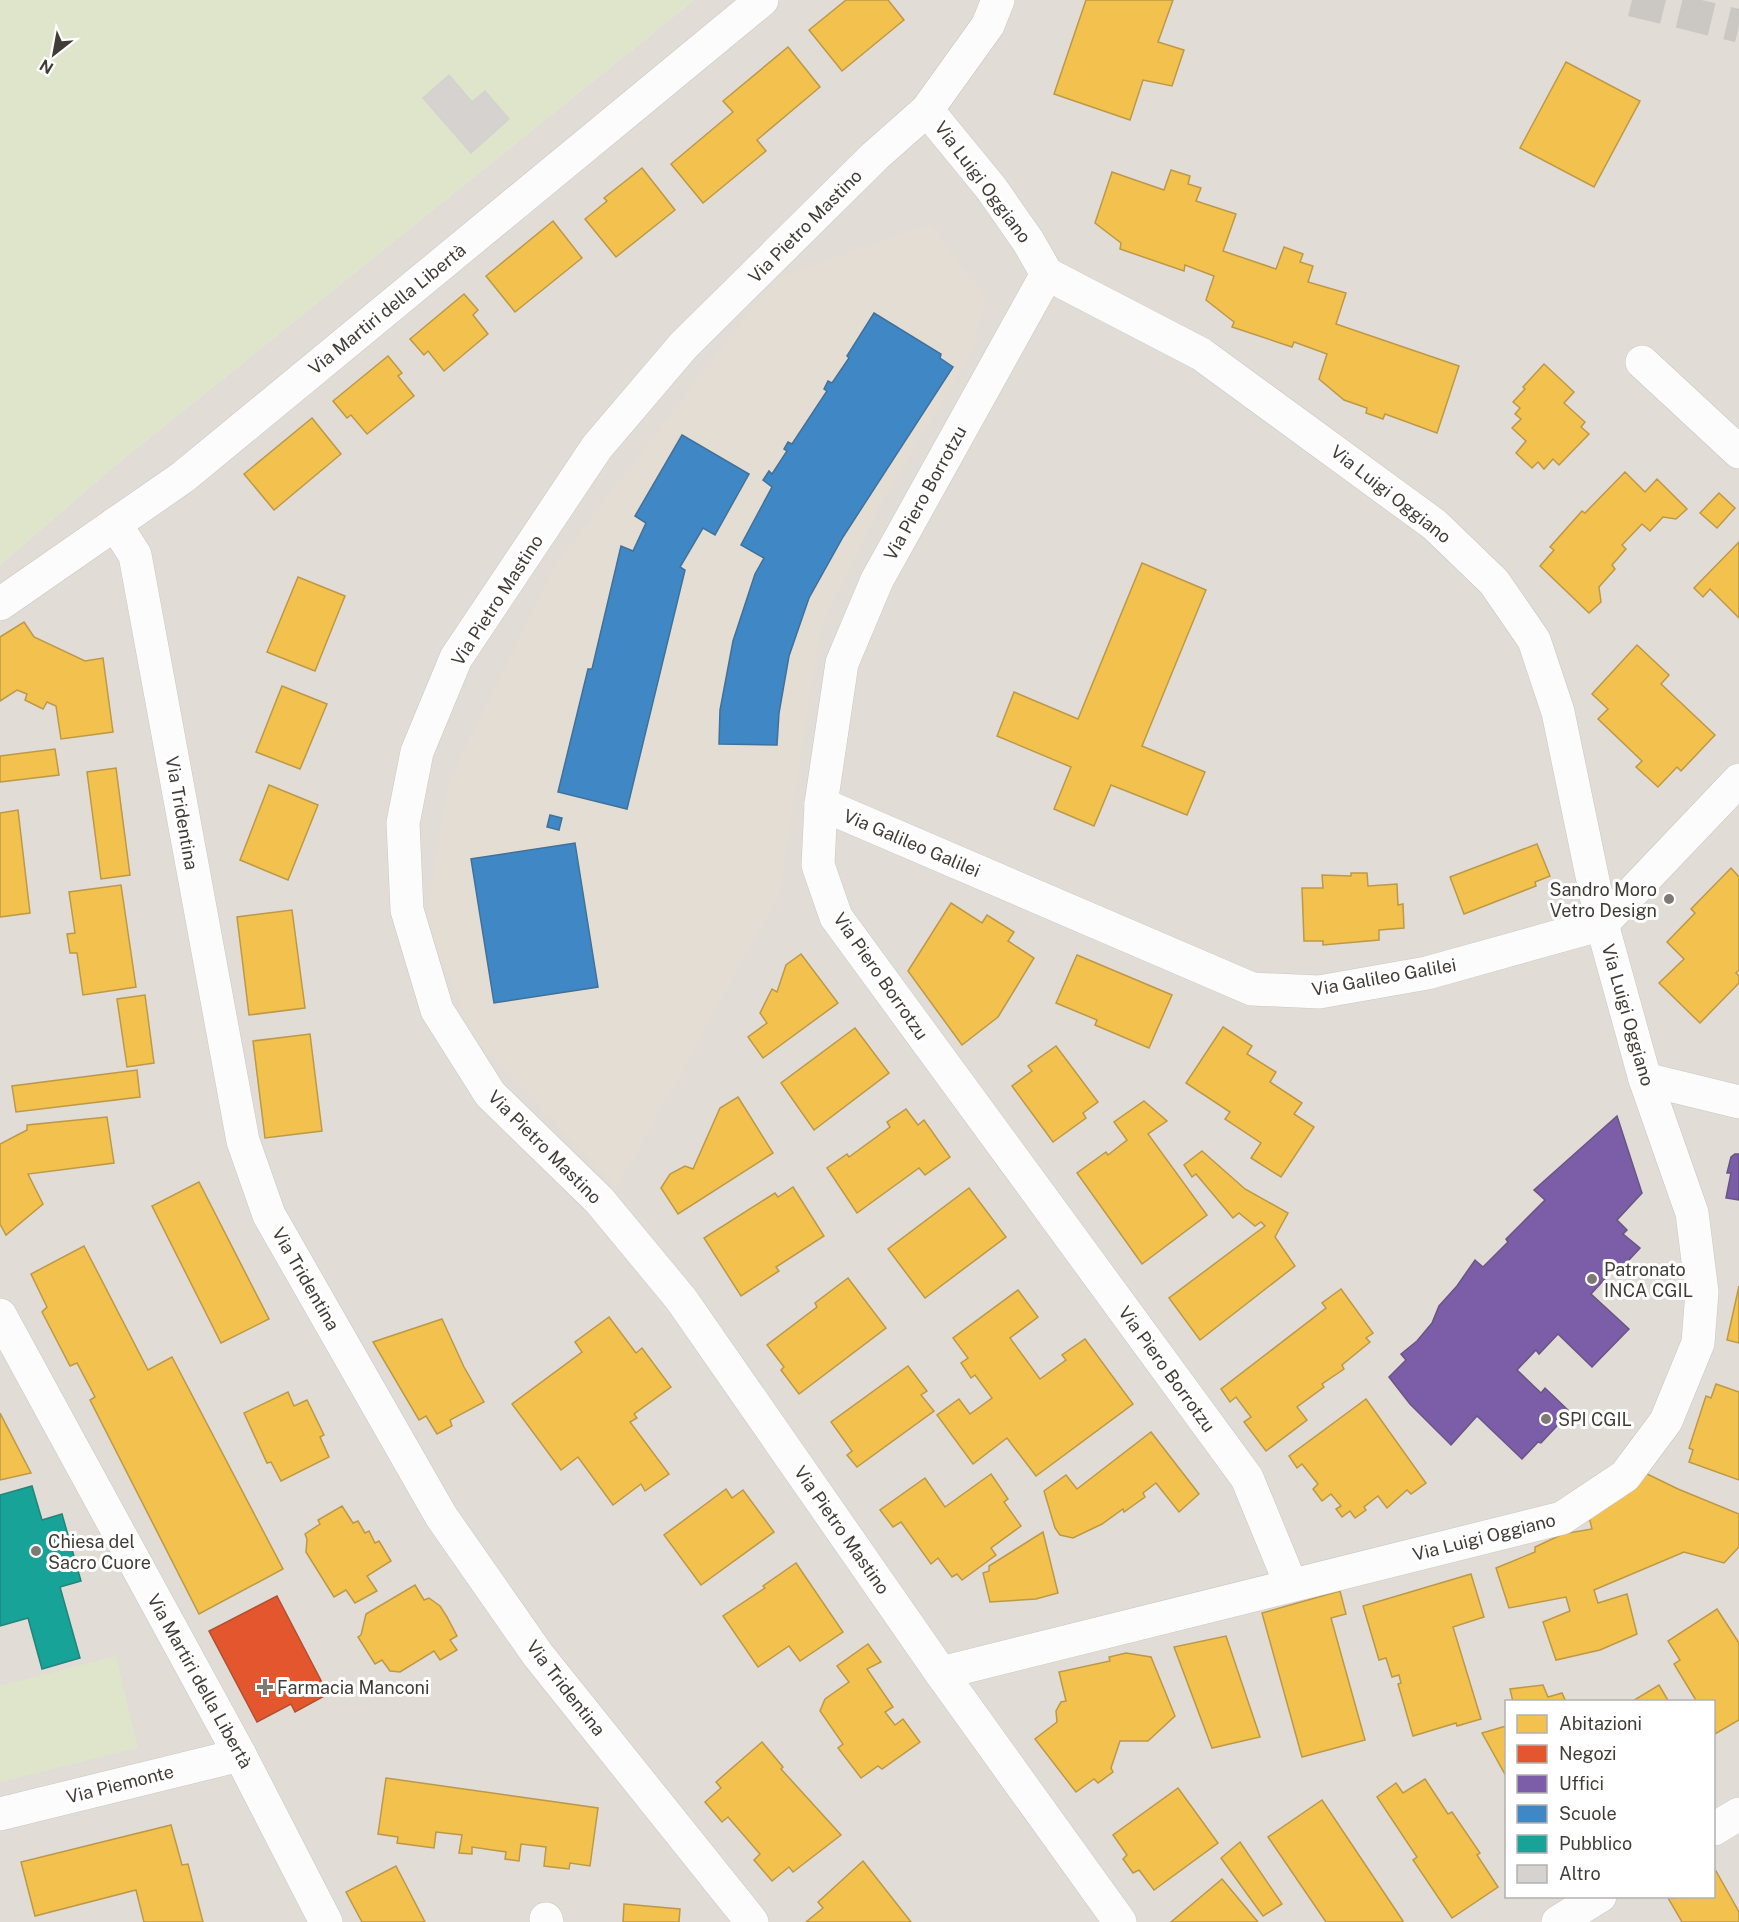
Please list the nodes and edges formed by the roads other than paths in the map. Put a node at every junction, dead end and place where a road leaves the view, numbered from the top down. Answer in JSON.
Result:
{"nodes":[{"id":1,"x":762,"y":0,"type":"edge"},
{"id":2,"x":998,"y":0,"type":"edge"},
{"id":3,"x":927,"y":110,"type":"junction"},
{"id":4,"x":1047,"y":274,"type":"junction"},
{"id":5,"x":1642,"y":362,"type":"dead end"},
{"id":6,"x":1739,"y":452,"type":"edge"},
{"id":7,"x":115,"y":524,"type":"junction"},
{"id":8,"x":0,"y":604,"type":"edge"},
{"id":9,"x":1739,"y":780,"type":"edge"},
{"id":10,"x":821,"y":804,"type":"junction"},
{"id":11,"x":1602,"y":924,"type":"junction"},
{"id":12,"x":1645,"y":1079,"type":"junction"},
{"id":13,"x":1739,"y":1102,"type":"edge"},
{"id":14,"x":0,"y":1316,"type":"edge"},
{"id":15,"x":1291,"y":1586,"type":"junction"},
{"id":16,"x":941,"y":1673,"type":"junction"},
{"id":17,"x":240,"y":1755,"type":"junction"},
{"id":18,"x":0,"y":1814,"type":"edge"},
{"id":19,"x":1739,"y":1814,"type":"edge"},
{"id":20,"x":1715,"y":1828,"type":"edge"},
{"id":21,"x":1597,"y":1898,"type":"edge"},
{"id":22,"x":326,"y":1922,"type":"edge"},
{"id":23,"x":752,"y":1922,"type":"edge"},
{"id":24,"x":1120,"y":1922,"type":"edge"},
{"id":25,"x":1558,"y":1922,"type":"edge"}],
"edges":[{"from":1,"to":7,"type":"street","name":"Via Martiri della Libertà"},
{"from":2,"to":3,"type":"street","name":"Via Pietro Mastino"},
{"from":3,"to":4,"type":"street","name":"Via Luigi Oggiano"},
{"from":3,"to":16,"type":"street","name":"Via Pietro Mastino"},
{"from":4,"to":10,"type":"street","name":"Via Piero Borrotzu"},
{"from":4,"to":11,"type":"street","name":"Via Luigi Oggiano"},
{"from":5,"to":6,"type":"street"},
{"from":7,"to":8,"type":"street","name":"Via Martiri della Libertà"},
{"from":7,"to":23,"type":"street","name":"Via Tridentina"},
{"from":9,"to":11,"type":"street"},
{"from":10,"to":11,"type":"street","name":"Via Galileo Galilei"},
{"from":10,"to":15,"type":"street","name":"Via Piero Borrotzu"},
{"from":11,"to":12,"type":"street","name":"Via Luigi Oggiano"},
{"from":12,"to":13,"type":"street"},
{"from":12,"to":15,"type":"street","name":"Via Luigi Oggiano"},
{"from":14,"to":17,"type":"street","name":"Via Martiri della Libertà"},
{"from":15,"to":16,"type":"street","name":"Via Luigi Oggiano"},
{"from":16,"to":24,"type":"street","name":"Via Pietro Mastino"},
{"from":17,"to":18,"type":"street","name":"Via Piemonte"},
{"from":17,"to":22,"type":"street","name":"Via Martiri della Libertà"},
{"from":19,"to":20,"type":"street"},
{"from":21,"to":25,"type":"street"}]}
